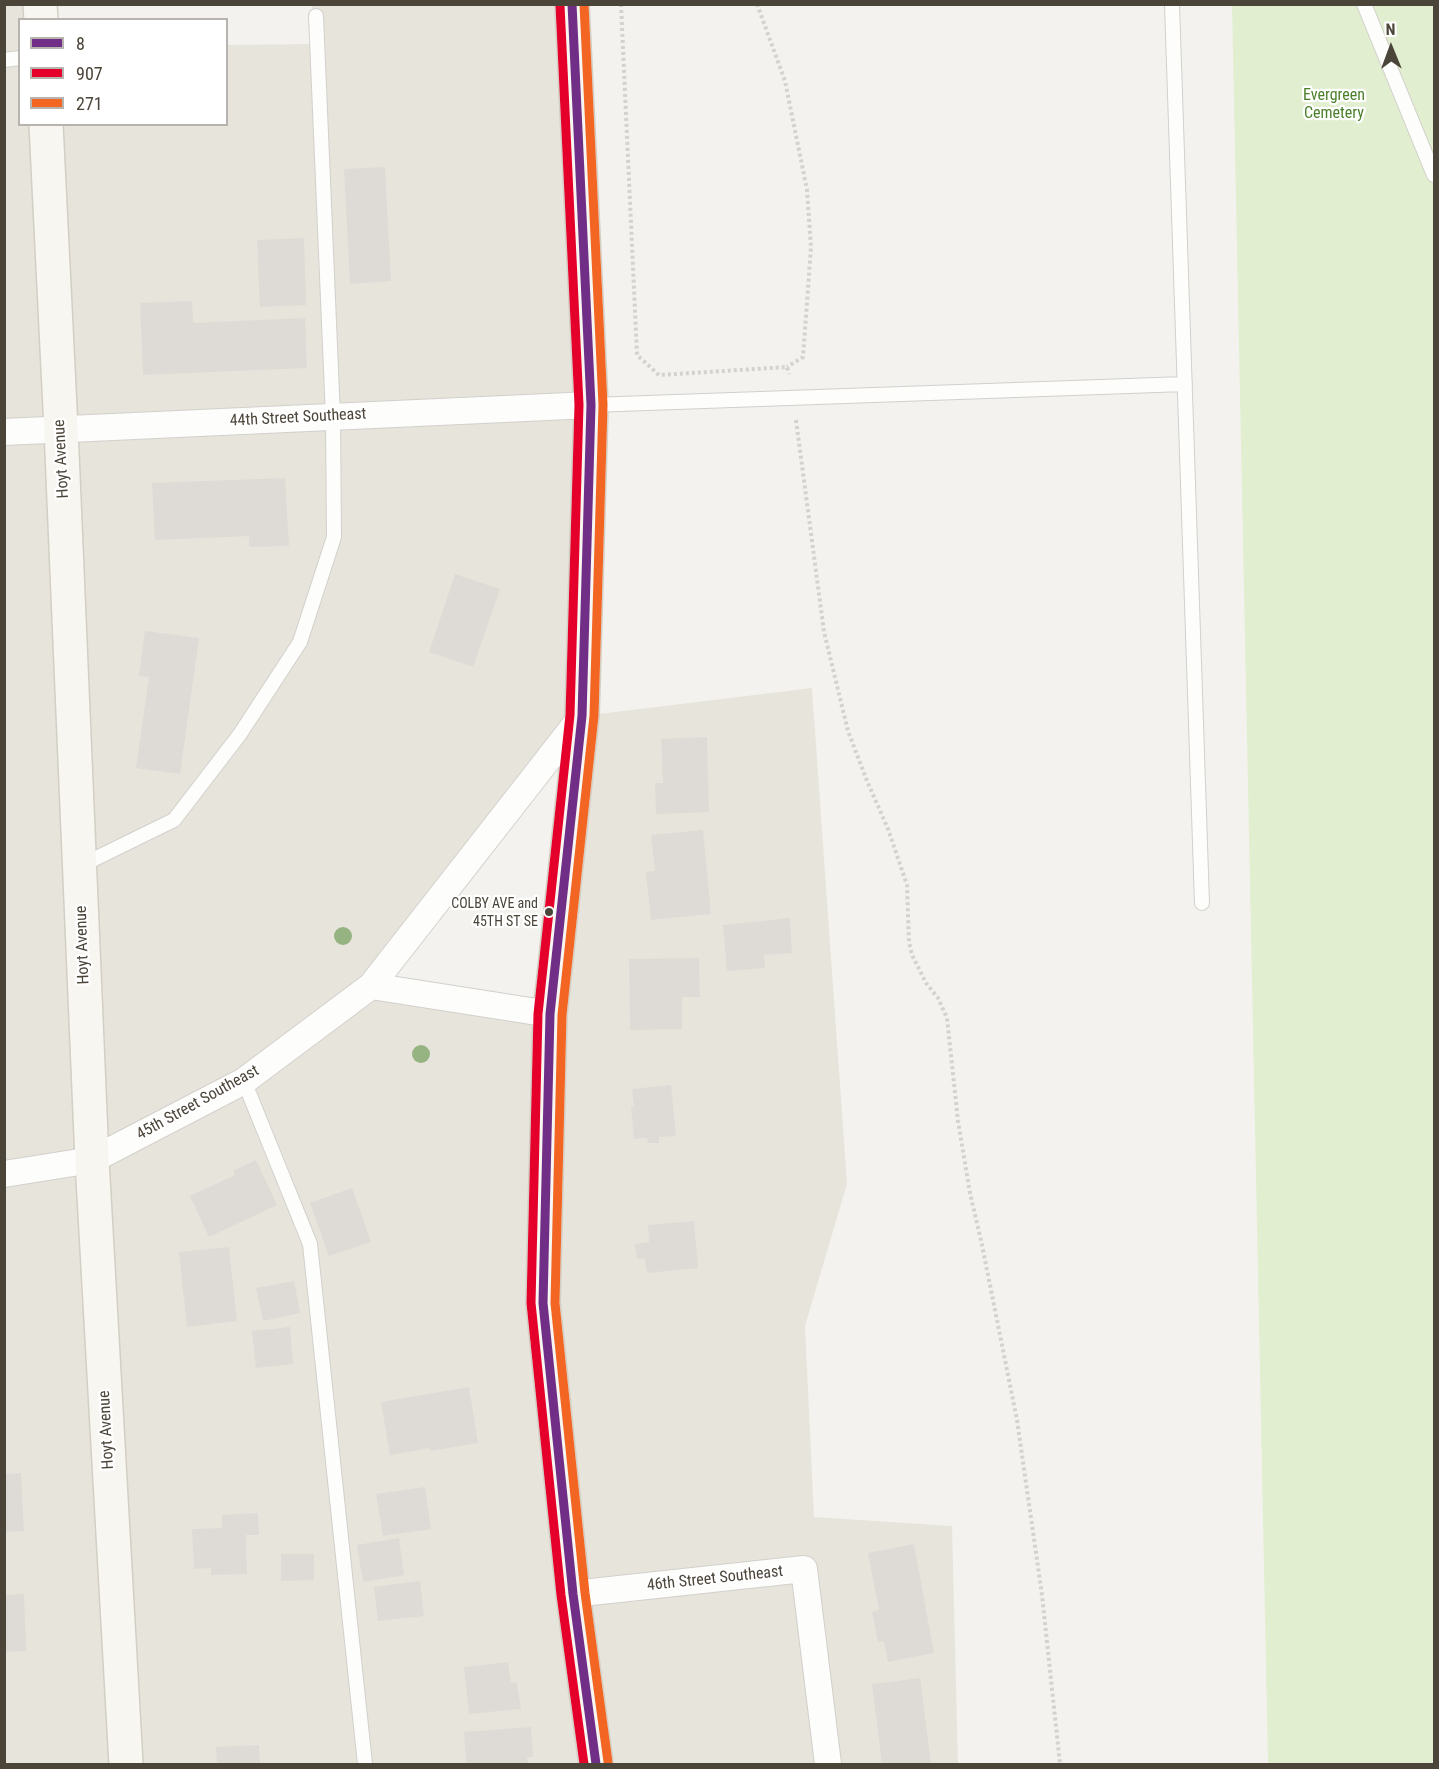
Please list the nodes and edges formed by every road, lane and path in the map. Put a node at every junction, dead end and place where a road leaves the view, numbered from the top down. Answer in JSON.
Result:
{"nodes":[{"id":1,"x":572,"y":4,"type":"edge"},
{"id":2,"x":621,"y":4,"type":"edge"},
{"id":3,"x":757,"y":4,"type":"edge"},
{"id":4,"x":1172,"y":4,"type":"edge"},
{"id":5,"x":1364,"y":4,"type":"edge"},
{"id":6,"x":315,"y":16,"type":"dead end"},
{"id":7,"x":46,"y":126,"type":"edge"},
{"id":8,"x":1434,"y":175,"type":"edge"},
{"id":9,"x":787,"y":367,"type":"junction"},
{"id":10,"x":1185,"y":384,"type":"junction"},
{"id":11,"x":793,"y":398,"type":"junction"},
{"id":12,"x":591,"y":405,"type":"junction"},
{"id":13,"x":333,"y":417,"type":"junction"},
{"id":14,"x":61,"y":429,"type":"junction"},
{"id":15,"x":4,"y":432,"type":"edge"},
{"id":16,"x":582,"y":716,"type":"junction"},
{"id":17,"x":80,"y":866,"type":"junction"},
{"id":18,"x":1202,"y":903,"type":"dead end"},
{"id":19,"x":370,"y":986,"type":"junction"},
{"id":20,"x":550,"y":1014,"type":"junction"},
{"id":21,"x":244,"y":1081,"type":"junction"},
{"id":22,"x":92,"y":1160,"type":"junction"},
{"id":23,"x":4,"y":1174,"type":"edge"},
{"id":24,"x":573,"y":1594,"type":"junction"},
{"id":25,"x":126,"y":1764,"type":"edge"},
{"id":26,"x":365,"y":1764,"type":"edge"},
{"id":27,"x":596,"y":1764,"type":"edge"},
{"id":28,"x":828,"y":1764,"type":"edge"},
{"id":29,"x":1060,"y":1764,"type":"edge"}],
"edges":[{"from":1,"to":12,"type":"main road"},
{"from":2,"to":9,"type":"path"},
{"from":3,"to":9,"type":"path"},
{"from":4,"to":10,"type":"lane"},
{"from":5,"to":8,"type":"lane"},
{"from":6,"to":13,"type":"lane"},
{"from":7,"to":14,"type":"main road","name":"Hoyt Avenue"},
{"from":9,"to":11,"type":"path"},
{"from":10,"to":11,"type":"lane"},
{"from":10,"to":18,"type":"lane"},
{"from":11,"to":12,"type":"lane"},
{"from":11,"to":29,"type":"path"},
{"from":12,"to":13,"type":"street","name":"44th Street Southeast"},
{"from":12,"to":16,"type":"main road"},
{"from":13,"to":14,"type":"street","name":"44th Street Southeast"},
{"from":13,"to":17,"type":"lane"},
{"from":14,"to":15,"type":"street","name":"44th Street Southeast"},
{"from":14,"to":17,"type":"main road","name":"Hoyt Avenue"},
{"from":16,"to":19,"type":"street","name":"45th Street Southeast"},
{"from":16,"to":20,"type":"main road"},
{"from":17,"to":22,"type":"main road","name":"Hoyt Avenue"},
{"from":19,"to":20,"type":"street"},
{"from":19,"to":21,"type":"street","name":"45th Street Southeast"},
{"from":20,"to":24,"type":"main road"},
{"from":21,"to":22,"type":"street","name":"45th Street Southeast"},
{"from":21,"to":26,"type":"lane"},
{"from":22,"to":23,"type":"street","name":"45th Street Southeast"},
{"from":22,"to":25,"type":"main road","name":"Hoyt Avenue"},
{"from":24,"to":27,"type":"main road"},
{"from":24,"to":28,"type":"street","name":"46th Street Southeast"}]}
